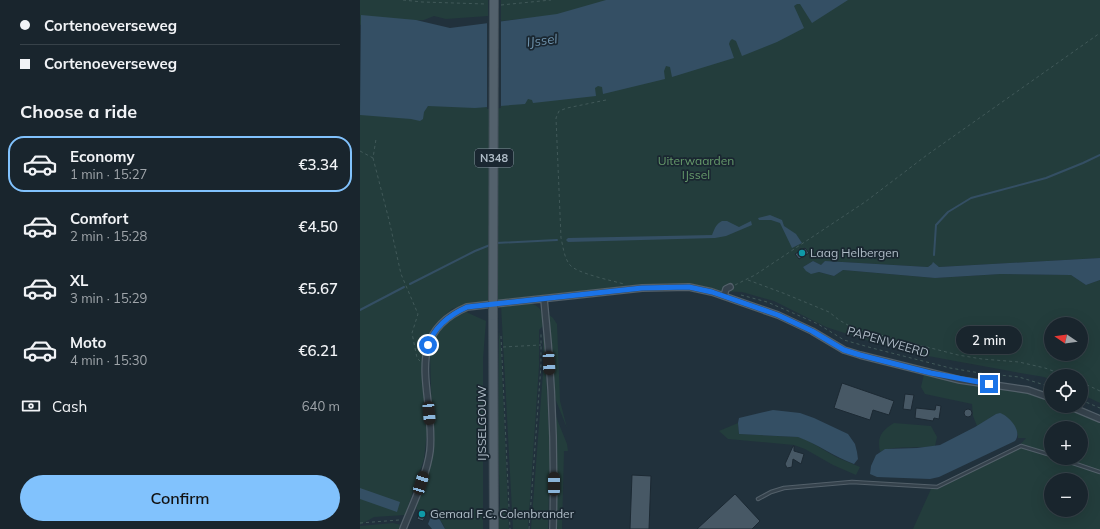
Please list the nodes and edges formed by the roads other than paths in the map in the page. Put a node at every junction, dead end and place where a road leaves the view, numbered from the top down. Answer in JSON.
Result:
{"nodes":[{"id":1,"x":497,"y":2,"type":"edge"},
{"id":2,"x":730,"y":287,"type":"road end"},
{"id":3,"x":724,"y":296,"type":"junction"},
{"id":4,"x":544,"y":299,"type":"junction"},
{"id":5,"x":1044,"y":396,"type":"edge"},
{"id":6,"x":1084,"y":413,"type":"edge"},
{"id":7,"x":1100,"y":420,"type":"edge"},
{"id":8,"x":1044,"y":454,"type":"edge"},
{"id":9,"x":1079,"y":465,"type":"edge"},
{"id":10,"x":1100,"y":472,"type":"edge"},
{"id":11,"x":758,"y":499,"type":"dead end"},
{"id":12,"x":403,"y":529,"type":"edge"},
{"id":13,"x":494,"y":529,"type":"edge"},
{"id":14,"x":553,"y":529,"type":"edge"}],
"edges":[{"from":1,"to":13,"type":"main road","name":"IJSSELGOUW","number":"N348","bridge":true},
{"from":2,"to":3,"type":"street"},
{"from":3,"to":4,"type":"street"},
{"from":3,"to":5,"type":"street"},
{"from":4,"to":12,"type":"street"},
{"from":4,"to":14,"type":"street"},
{"from":6,"to":7,"type":"street"},
{"from":8,"to":11,"type":"lane"},
{"from":9,"to":10,"type":"lane"}]}
